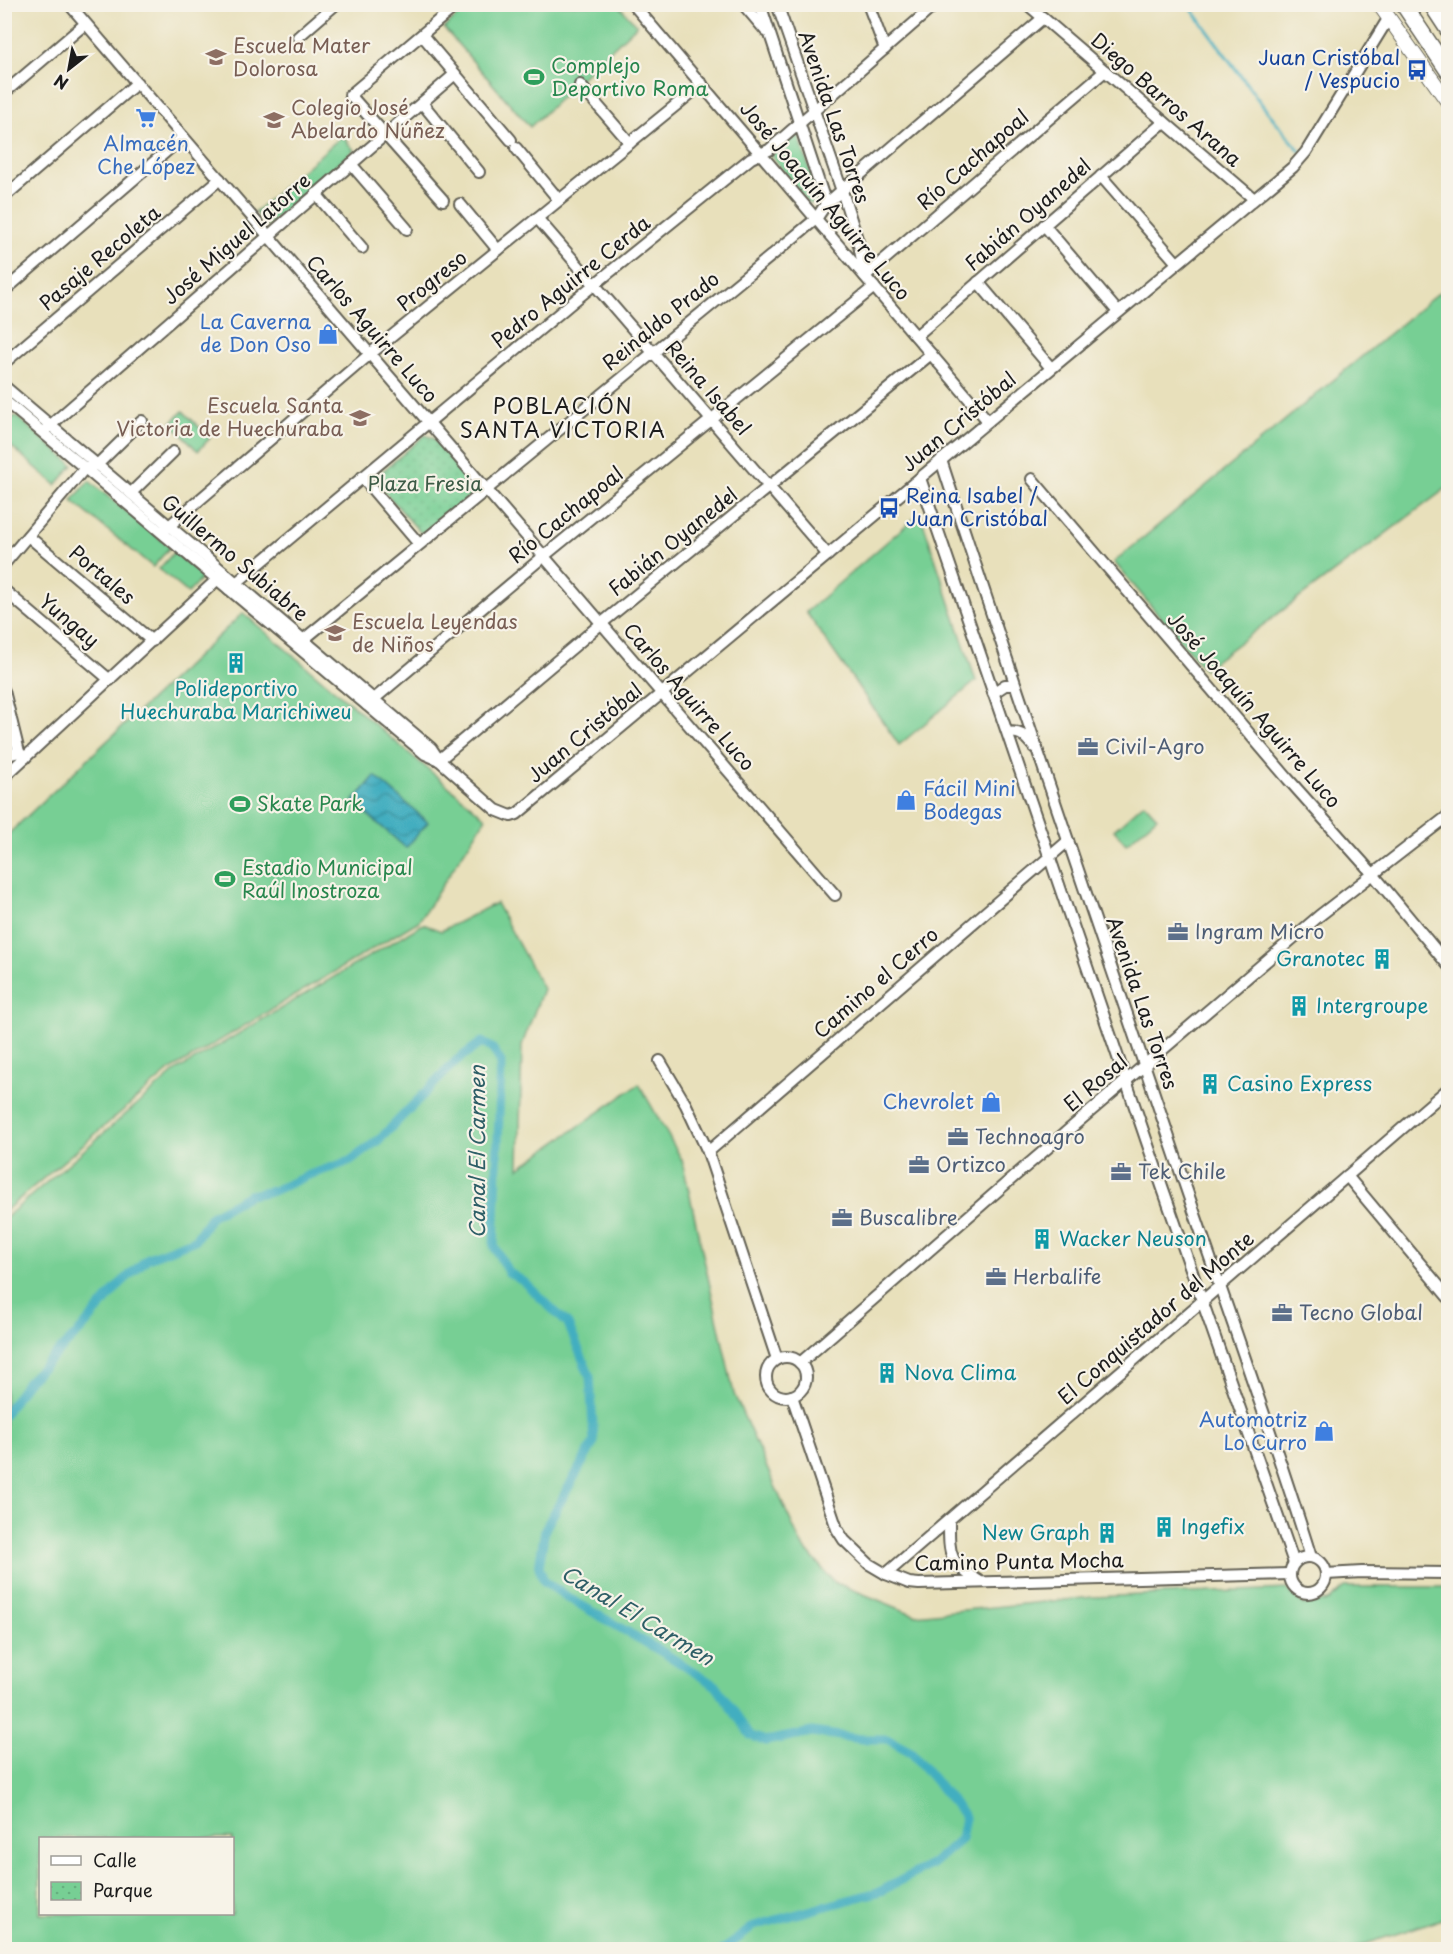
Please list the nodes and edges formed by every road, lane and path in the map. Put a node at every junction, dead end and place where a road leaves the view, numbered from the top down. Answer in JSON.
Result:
{"nodes":[{"id":1,"x":69,"y":4,"type":"edge"},
{"id":2,"x":336,"y":4,"type":"edge"},
{"id":3,"x":458,"y":4,"type":"edge"},
{"id":4,"x":633,"y":4,"type":"edge"},
{"id":5,"x":743,"y":4,"type":"edge"},
{"id":6,"x":760,"y":4,"type":"edge"},
{"id":7,"x":777,"y":4,"type":"edge"},
{"id":8,"x":868,"y":4,"type":"edge"},
{"id":9,"x":936,"y":4,"type":"edge"},
{"id":10,"x":1027,"y":4,"type":"edge"},
{"id":11,"x":1379,"y":4,"type":"edge"},
{"id":12,"x":1402,"y":4,"type":"edge"},
{"id":13,"x":1431,"y":4,"type":"edge"},
{"id":14,"x":1043,"y":18,"type":"junction"},
{"id":15,"x":1388,"y":19,"type":"junction"},
{"id":16,"x":86,"y":24,"type":"junction"},
{"id":17,"x":1449,"y":30,"type":"edge"},
{"id":18,"x":422,"y":34,"type":"junction"},
{"id":19,"x":770,"y":35,"type":"junction"},
{"id":20,"x":298,"y":37,"type":"dead end"},
{"id":21,"x":885,"y":49,"type":"junction"},
{"id":22,"x":1105,"y":71,"type":"junction"},
{"id":23,"x":1449,"y":71,"type":"edge"},
{"id":24,"x":455,"y":74,"type":"junction"},
{"id":25,"x":137,"y":83,"type":"junction"},
{"id":26,"x":702,"y":84,"type":"junction"},
{"id":27,"x":580,"y":85,"type":"dead end"},
{"id":28,"x":4,"y":93,"type":"edge"},
{"id":29,"x":1449,"y":102,"type":"edge"},
{"id":30,"x":422,"y":103,"type":"junction"},
{"id":31,"x":814,"y":111,"type":"junction"},
{"id":32,"x":1164,"y":122,"type":"junction"},
{"id":33,"x":799,"y":124,"type":"junction"},
{"id":34,"x":386,"y":134,"type":"junction"},
{"id":35,"x":183,"y":137,"type":"junction"},
{"id":36,"x":630,"y":143,"type":"junction"},
{"id":37,"x":761,"y":154,"type":"junction"},
{"id":38,"x":351,"y":164,"type":"junction"},
{"id":39,"x":479,"y":172,"type":"dead end"},
{"id":40,"x":1101,"y":176,"type":"junction"},
{"id":41,"x":220,"y":179,"type":"junction"},
{"id":42,"x":842,"y":191,"type":"junction"},
{"id":43,"x":316,"y":194,"type":"junction"},
{"id":44,"x":4,"y":196,"type":"edge"},
{"id":45,"x":1254,"y":199,"type":"junction"},
{"id":46,"x":443,"y":200,"type":"dead end"},
{"id":47,"x":559,"y":200,"type":"junction"},
{"id":48,"x":460,"y":204,"type":"dead end"},
{"id":49,"x":826,"y":204,"type":"junction"},
{"id":50,"x":537,"y":218,"type":"junction"},
{"id":51,"x":816,"y":219,"type":"junction"},
{"id":52,"x":1044,"y":225,"type":"junction"},
{"id":53,"x":407,"y":229,"type":"dead end"},
{"id":54,"x":268,"y":236,"type":"junction"},
{"id":55,"x":362,"y":248,"type":"dead end"},
{"id":56,"x":498,"y":250,"type":"junction"},
{"id":57,"x":1177,"y":263,"type":"junction"},
{"id":58,"x":865,"y":276,"type":"junction"},
{"id":59,"x":978,"y":282,"type":"junction"},
{"id":60,"x":595,"y":284,"type":"junction"},
{"id":61,"x":874,"y":287,"type":"junction"},
{"id":62,"x":4,"y":291,"type":"edge"},
{"id":63,"x":1118,"y":312,"type":"junction"},
{"id":64,"x":916,"y":336,"type":"junction"},
{"id":65,"x":652,"y":351,"type":"junction"},
{"id":66,"x":370,"y":354,"type":"junction"},
{"id":67,"x":931,"y":354,"type":"junction"},
{"id":68,"x":4,"y":363,"type":"edge"},
{"id":69,"x":1051,"y":368,"type":"junction"},
{"id":70,"x":4,"y":386,"type":"edge"},
{"id":71,"x":7,"y":407,"type":"edge"},
{"id":72,"x":711,"y":420,"type":"junction"},
{"id":73,"x":142,"y":421,"type":"dead end"},
{"id":74,"x":988,"y":421,"type":"junction"},
{"id":75,"x":429,"y":422,"type":"junction"},
{"id":76,"x":47,"y":429,"type":"junction"},
{"id":77,"x":173,"y":452,"type":"dead end"},
{"id":78,"x":941,"y":460,"type":"junction"},
{"id":79,"x":97,"y":465,"type":"junction"},
{"id":80,"x":85,"y":468,"type":"junction"},
{"id":81,"x":362,"y":477,"type":"junction"},
{"id":82,"x":920,"y":478,"type":"junction"},
{"id":83,"x":1032,"y":479,"type":"dead end"},
{"id":84,"x":770,"y":487,"type":"junction"},
{"id":85,"x":486,"y":489,"type":"junction"},
{"id":86,"x":131,"y":493,"type":"junction"},
{"id":87,"x":166,"y":529,"type":"junction"},
{"id":88,"x":28,"y":536,"type":"junction"},
{"id":89,"x":420,"y":544,"type":"junction"},
{"id":90,"x":828,"y":555,"type":"junction"},
{"id":91,"x":544,"y":556,"type":"junction"},
{"id":92,"x":4,"y":564,"type":"edge"},
{"id":93,"x":222,"y":576,"type":"junction"},
{"id":94,"x":233,"y":586,"type":"junction"},
{"id":95,"x":4,"y":590,"type":"edge"},
{"id":96,"x":602,"y":623,"type":"junction"},
{"id":97,"x":152,"y":641,"type":"junction"},
{"id":98,"x":300,"y":643,"type":"junction"},
{"id":99,"x":110,"y":680,"type":"junction"},
{"id":100,"x":1015,"y":685,"type":"junction"},
{"id":101,"x":4,"y":692,"type":"edge"},
{"id":102,"x":662,"y":693,"type":"junction"},
{"id":103,"x":993,"y":693,"type":"junction"},
{"id":104,"x":370,"y":702,"type":"junction"},
{"id":105,"x":1008,"y":733,"type":"junction"},
{"id":106,"x":1038,"y":752,"type":"junction"},
{"id":107,"x":22,"y":755,"type":"junction"},
{"id":108,"x":4,"y":756,"type":"edge"},
{"id":109,"x":439,"y":760,"type":"junction"},
{"id":110,"x":4,"y":777,"type":"edge"},
{"id":111,"x":511,"y":816,"type":"joint"},
{"id":112,"x":1449,"y":816,"type":"edge"},
{"id":113,"x":1068,"y":841,"type":"junction"},
{"id":114,"x":1049,"y":857,"type":"junction"},
{"id":115,"x":1372,"y":873,"type":"junction"},
{"id":116,"x":835,"y":896,"type":"dead end"},
{"id":117,"x":1449,"y":965,"type":"edge"},
{"id":118,"x":660,"y":1061,"type":"dead end"},
{"id":119,"x":1144,"y":1066,"type":"junction"},
{"id":120,"x":1126,"y":1082,"type":"junction"},
{"id":121,"x":1449,"y":1089,"type":"edge"},
{"id":122,"x":708,"y":1152,"type":"junction"},
{"id":123,"x":1347,"y":1176,"type":"junction"},
{"id":124,"x":1220,"y":1286,"type":"junction"},
{"id":125,"x":1449,"y":1298,"type":"edge"},
{"id":126,"x":1202,"y":1302,"type":"junction"},
{"id":127,"x":777,"y":1359,"type":"junction"},
{"id":128,"x":800,"y":1363,"type":"junction"},
{"id":129,"x":792,"y":1396,"type":"junction"},
{"id":130,"x":949,"y":1520,"type":"junction"},
{"id":131,"x":1311,"y":1557,"type":"junction"},
{"id":132,"x":1294,"y":1563,"type":"junction"},
{"id":133,"x":1449,"y":1573,"type":"edge"},
{"id":134,"x":886,"y":1574,"type":"junction"},
{"id":135,"x":1290,"y":1574,"type":"junction"},
{"id":136,"x":1326,"y":1574,"type":"junction"},
{"id":137,"x":980,"y":1581,"type":"junction"}],
"edges":[{"from":1,"to":16,"type":"street","name":"Carlos Aguirre Luco"},
{"from":2,"to":20,"type":"street"},
{"from":3,"to":18,"type":"street"},
{"from":4,"to":26,"type":"street","name":"José Joaquín Aguirre Luco"},
{"from":5,"to":19,"type":"street"},
{"from":6,"to":19,"type":"street","name":"Avenida Las Torres"},
{"from":7,"to":31,"type":"street","name":"Avenida Las Torres"},
{"from":8,"to":21,"type":"street"},
{"from":9,"to":21,"type":"street","name":"Pedro Aguirre Cerda"},
{"from":10,"to":14,"type":"street","name":"Diego Barros Arana"},
{"from":11,"to":15,"type":"main road"},
{"from":12,"to":23,"type":"highway"},
{"from":13,"to":17,"type":"highway"},
{"from":14,"to":22,"type":"street","name":"Diego Barros Arana"},
{"from":14,"to":42,"type":"street","name":"Reinaldo Prado"},
{"from":15,"to":29,"type":"main road"},
{"from":15,"to":45,"type":"street","name":"Juan Cristóbal"},
{"from":16,"to":25,"type":"street","name":"Carlos Aguirre Luco"},
{"from":16,"to":28,"type":"street"},
{"from":18,"to":24,"type":"street"},
{"from":18,"to":34,"type":"street"},
{"from":19,"to":33,"type":"street","name":"Avenida Las Torres"},
{"from":21,"to":31,"type":"street","name":"Pedro Aguirre Cerda"},
{"from":22,"to":32,"type":"street","name":"Diego Barros Arana"},
{"from":22,"to":58,"type":"street","name":"Río Cachapoal"},
{"from":24,"to":30,"type":"street","name":"José Miguel Latorre"},
{"from":24,"to":47,"type":"street"},
{"from":25,"to":35,"type":"street","name":"Carlos Aguirre Luco"},
{"from":25,"to":44,"type":"street"},
{"from":26,"to":36,"type":"street","name":"Progreso"},
{"from":26,"to":37,"type":"street","name":"José Joaquín Aguirre Luco"},
{"from":27,"to":36,"type":"street"},
{"from":30,"to":34,"type":"street","name":"José Miguel Latorre"},
{"from":30,"to":39,"type":"street"},
{"from":31,"to":33,"type":"street","name":"Pedro Aguirre Cerda"},
{"from":31,"to":42,"type":"street","name":"Avenida Las Torres"},
{"from":32,"to":40,"type":"street","name":"Fabián Oyanedel"},
{"from":32,"to":45,"type":"street","name":"Diego Barros Arana"},
{"from":33,"to":37,"type":"street","name":"Pedro Aguirre Cerda"},
{"from":33,"to":49,"type":"street","name":"Avenida Las Torres"},
{"from":34,"to":38,"type":"street","name":"José Miguel Latorre"},
{"from":34,"to":46,"type":"street"},
{"from":35,"to":41,"type":"street","name":"Carlos Aguirre Luco"},
{"from":35,"to":62,"type":"street"},
{"from":36,"to":47,"type":"street","name":"Progreso"},
{"from":37,"to":51,"type":"street","name":"José Joaquín Aguirre Luco"},
{"from":37,"to":60,"type":"street","name":"Pedro Aguirre Cerda"},
{"from":38,"to":43,"type":"street","name":"José Miguel Latorre"},
{"from":38,"to":53,"type":"street"},
{"from":40,"to":52,"type":"street","name":"Fabián Oyanedel"},
{"from":40,"to":57,"type":"street"},
{"from":41,"to":54,"type":"street","name":"Carlos Aguirre Luco"},
{"from":41,"to":68,"type":"street","name":"Pasaje Recoleta"},
{"from":42,"to":49,"type":"street","name":"Reinaldo Prado"},
{"from":42,"to":58,"type":"street","name":"Avenida Las Torres"},
{"from":43,"to":54,"type":"street","name":"José Miguel Latorre"},
{"from":43,"to":55,"type":"street"},
{"from":45,"to":57,"type":"street","name":"Juan Cristóbal"},
{"from":47,"to":50,"type":"street","name":"Progreso"},
{"from":48,"to":56,"type":"street"},
{"from":49,"to":51,"type":"street","name":"Reinaldo Prado"},
{"from":50,"to":56,"type":"street","name":"Progreso"},
{"from":50,"to":60,"type":"street","name":"Reina Isabel"},
{"from":51,"to":58,"type":"street","name":"José Joaquín Aguirre Luco"},
{"from":51,"to":65,"type":"street","name":"Reinaldo Prado"},
{"from":52,"to":59,"type":"street","name":"Fabián Oyanedel"},
{"from":52,"to":63,"type":"street"},
{"from":54,"to":66,"type":"street","name":"Carlos Aguirre Luco"},
{"from":54,"to":76,"type":"street","name":"José Miguel Latorre"},
{"from":56,"to":66,"type":"street","name":"Progreso"},
{"from":57,"to":63,"type":"street","name":"Juan Cristóbal"},
{"from":58,"to":61,"type":"street","name":"José Joaquín Aguirre Luco"},
{"from":59,"to":64,"type":"street","name":"Fabián Oyanedel"},
{"from":59,"to":69,"type":"street"},
{"from":60,"to":65,"type":"street","name":"Reina Isabel"},
{"from":60,"to":75,"type":"street","name":"Pedro Aguirre Cerda"},
{"from":61,"to":64,"type":"street","name":"José Joaquín Aguirre Luco"},
{"from":61,"to":72,"type":"street","name":"Río Cachapoal"},
{"from":63,"to":69,"type":"street","name":"Juan Cristóbal"},
{"from":64,"to":67,"type":"street","name":"José Joaquín Aguirre Luco"},
{"from":65,"to":72,"type":"street","name":"Reina Isabel"},
{"from":65,"to":85,"type":"street","name":"Reinaldo Prado"},
{"from":66,"to":75,"type":"street","name":"Carlos Aguirre Luco"},
{"from":66,"to":87,"type":"street","name":"Progreso"},
{"from":67,"to":74,"type":"street","name":"José Joaquín Aguirre Luco"},
{"from":67,"to":84,"type":"street","name":"Fabián Oyanedel"},
{"from":69,"to":74,"type":"street","name":"Juan Cristóbal"},
{"from":70,"to":76,"type":"street","name":"Guillermo Subiabre"},
{"from":71,"to":76,"type":"street","name":"Guillermo Subiabre"},
{"from":72,"to":84,"type":"street","name":"Reina Isabel"},
{"from":72,"to":91,"type":"street","name":"Río Cachapoal"},
{"from":73,"to":79,"type":"street"},
{"from":74,"to":78,"type":"street","name":"Juan Cristóbal"},
{"from":75,"to":81,"type":"street","name":"Pedro Aguirre Cerda"},
{"from":75,"to":85,"type":"street","name":"Carlos Aguirre Luco"},
{"from":76,"to":79,"type":"street","name":"Guillermo Subiabre"},
{"from":76,"to":80,"type":"street","name":"Guillermo Subiabre"},
{"from":77,"to":86,"type":"street"},
{"from":78,"to":82,"type":"street","name":"Juan Cristóbal"},
{"from":78,"to":100,"type":"street","name":"Avenida Las Torres"},
{"from":79,"to":80,"type":"street"},
{"from":79,"to":86,"type":"street","name":"Guillermo Subiabre"},
{"from":80,"to":87,"type":"street","name":"Guillermo Subiabre"},
{"from":80,"to":88,"type":"street"},
{"from":81,"to":89,"type":"street"},
{"from":81,"to":94,"type":"street","name":"Pedro Aguirre Cerda"},
{"from":82,"to":90,"type":"street","name":"Juan Cristóbal"},
{"from":82,"to":103,"type":"street","name":"Avenida Las Torres"},
{"from":83,"to":115,"type":"street","name":"José Joaquín Aguirre Luco"},
{"from":84,"to":90,"type":"street","name":"Reina Isabel"},
{"from":84,"to":96,"type":"street","name":"Fabián Oyanedel"},
{"from":85,"to":89,"type":"street","name":"Reinaldo Prado"},
{"from":85,"to":91,"type":"street","name":"Carlos Aguirre Luco"},
{"from":86,"to":87,"type":"street","name":"Guillermo Subiabre"},
{"from":87,"to":93,"type":"street","name":"Guillermo Subiabre"},
{"from":88,"to":92,"type":"street"},
{"from":88,"to":97,"type":"street","name":"Portales"},
{"from":89,"to":98,"type":"street","name":"Reinaldo Prado"},
{"from":90,"to":102,"type":"street","name":"Juan Cristóbal"},
{"from":91,"to":96,"type":"street","name":"Carlos Aguirre Luco"},
{"from":91,"to":104,"type":"street","name":"Río Cachapoal"},
{"from":93,"to":94,"type":"street","name":"Guillermo Subiabre"},
{"from":93,"to":97,"type":"street"},
{"from":94,"to":98,"type":"street","name":"Guillermo Subiabre"},
{"from":95,"to":99,"type":"street","name":"Yungay"},
{"from":96,"to":102,"type":"street","name":"Carlos Aguirre Luco"},
{"from":96,"to":109,"type":"street","name":"Fabián Oyanedel"},
{"from":97,"to":99,"type":"street"},
{"from":98,"to":104,"type":"street","name":"Guillermo Subiabre"},
{"from":99,"to":107,"type":"street"},
{"from":100,"to":103,"type":"street"},
{"from":100,"to":106,"type":"street","name":"Avenida Las Torres"},
{"from":101,"to":107,"type":"street"},
{"from":102,"to":111,"type":"street","name":"Juan Cristóbal"},
{"from":102,"to":116,"type":"street","name":"Carlos Aguirre Luco"},
{"from":103,"to":105,"type":"street","name":"Avenida Las Torres"},
{"from":104,"to":109,"type":"street","name":"Guillermo Subiabre"},
{"from":105,"to":106,"type":"street"},
{"from":105,"to":114,"type":"street","name":"Avenida Las Torres"},
{"from":106,"to":113,"type":"street","name":"Avenida Las Torres"},
{"from":107,"to":108,"type":"street"},
{"from":107,"to":110,"type":"street"},
{"from":109,"to":111,"type":"street","name":"Guillermo Subiabre"},
{"from":112,"to":115,"type":"street","name":"El Rosal"},
{"from":113,"to":114,"type":"street","name":"Camino el Cerro"},
{"from":113,"to":119,"type":"street","name":"Avenida Las Torres"},
{"from":114,"to":120,"type":"street","name":"Avenida Las Torres"},
{"from":114,"to":122,"type":"street","name":"Camino el Cerro"},
{"from":115,"to":117,"type":"street","name":"José Joaquín Aguirre Luco"},
{"from":115,"to":119,"type":"street","name":"El Rosal"},
{"from":118,"to":122,"type":"street"},
{"from":119,"to":120,"type":"street","name":"El Rosal"},
{"from":119,"to":124,"type":"street","name":"Avenida Las Torres"},
{"from":120,"to":126,"type":"street","name":"Avenida Las Torres"},
{"from":120,"to":128,"type":"street","name":"El Rosal"},
{"from":121,"to":123,"type":"street","name":"El Conquistador del Monte"},
{"from":122,"to":127,"type":"street"},
{"from":123,"to":124,"type":"street","name":"El Conquistador del Monte"},
{"from":123,"to":125,"type":"street"},
{"from":124,"to":126,"type":"street","name":"El Conquistador del Monte"},
{"from":124,"to":131,"type":"street","name":"Avenida Las Torres"},
{"from":126,"to":130,"type":"street","name":"El Conquistador del Monte"},
{"from":126,"to":132,"type":"street","name":"Avenida Las Torres"},
{"from":127,"to":128,"type":"street"},
{"from":127,"to":129,"type":"street"},
{"from":128,"to":129,"type":"street"},
{"from":129,"to":134,"type":"street","name":"Camino Punta Mocha"},
{"from":130,"to":134,"type":"street","name":"El Conquistador del Monte"},
{"from":130,"to":137,"type":"street"},
{"from":131,"to":132,"type":"street"},
{"from":131,"to":136,"type":"street"},
{"from":132,"to":135,"type":"street"},
{"from":133,"to":136,"type":"street"},
{"from":134,"to":137,"type":"street","name":"Camino Punta Mocha"},
{"from":135,"to":136,"type":"street"},
{"from":135,"to":137,"type":"street","name":"Camino Punta Mocha"}]}
